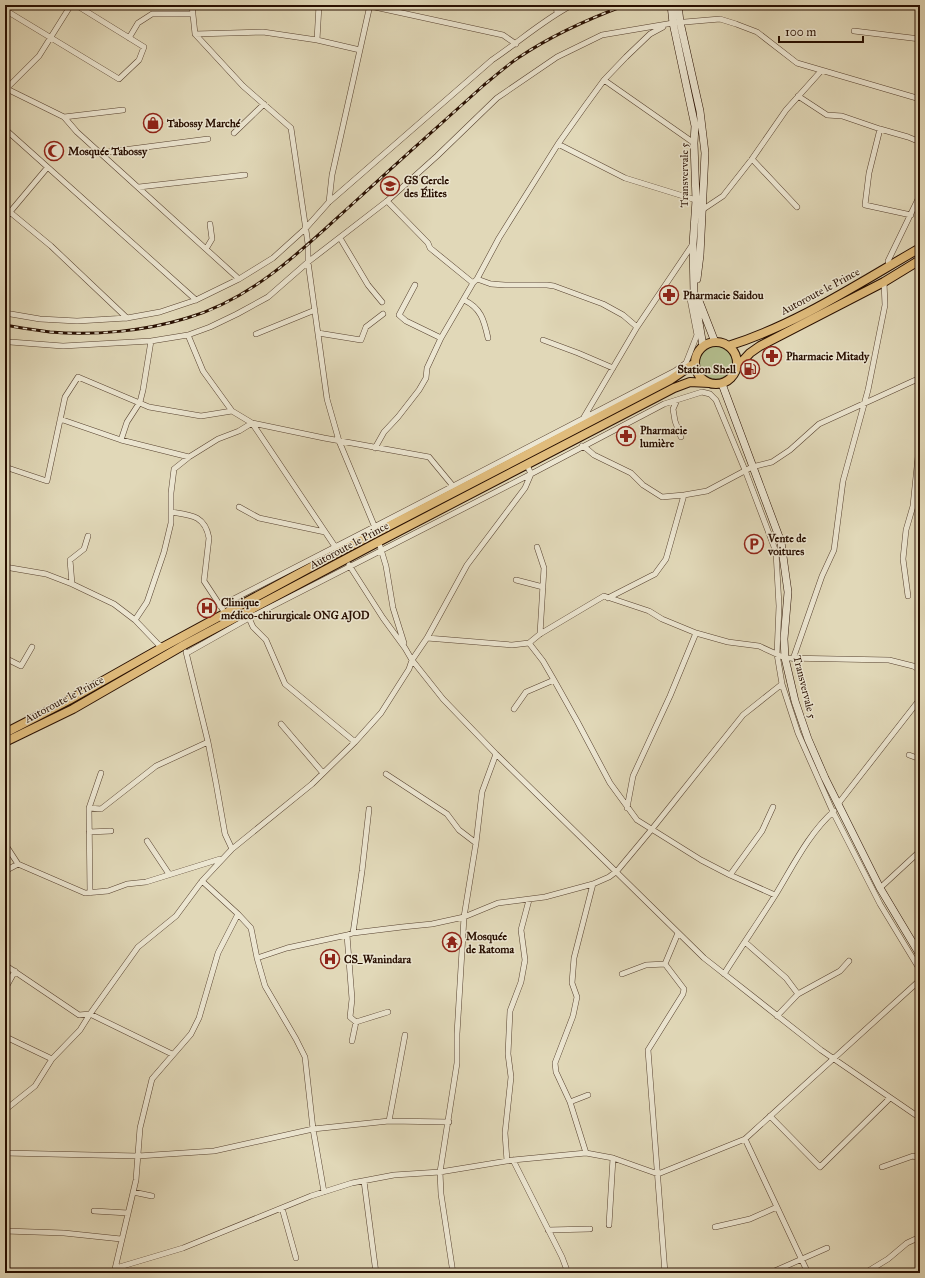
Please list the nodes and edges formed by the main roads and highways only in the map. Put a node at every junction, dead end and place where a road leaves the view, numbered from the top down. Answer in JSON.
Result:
{"nodes":[{"id":1,"x":671,"y":5,"type":"edge"},
{"id":2,"x":678,"y":5,"type":"edge"},
{"id":3,"x":677,"y":23,"type":"junction"},
{"id":4,"x":920,"y":248,"type":"edge"},
{"id":5,"x":920,"y":260,"type":"edge"},
{"id":6,"x":714,"y":342,"type":"junction"},
{"id":7,"x":703,"y":346,"type":"junction"},
{"id":8,"x":728,"y":346,"type":"junction"},
{"id":9,"x":695,"y":363,"type":"junction"},
{"id":10,"x":737,"y":367,"type":"junction"},
{"id":11,"x":709,"y":383,"type":"junction"},
{"id":12,"x":722,"y":384,"type":"junction"},
{"id":13,"x":5,"y":733,"type":"edge"},
{"id":14,"x":5,"y":742,"type":"edge"},
{"id":15,"x":920,"y":955,"type":"edge"}],
"edges":[{"from":1,"to":3,"type":"main road","name":"Transvervale 5"},
{"from":2,"to":3,"type":"main road","name":"Transvervale 5"},
{"from":3,"to":6,"type":"main road","name":"Transvervale 5"},
{"from":3,"to":7,"type":"main road","name":"Transvervale 5"},
{"from":4,"to":8,"type":"main road","name":"Autoroute le Prince"},
{"from":5,"to":10,"type":"main road","name":"Autoroute le Prince"},
{"from":6,"to":7,"type":"main road"},
{"from":6,"to":8,"type":"main road"},
{"from":7,"to":9,"type":"main road"},
{"from":8,"to":10,"type":"main road"},
{"from":9,"to":11,"type":"main road"},
{"from":9,"to":13,"type":"main road","name":"Autoroute le Prince"},
{"from":10,"to":12,"type":"main road"},
{"from":11,"to":12,"type":"main road"},
{"from":11,"to":14,"type":"main road","name":"Autoroute le Prince"},
{"from":12,"to":15,"type":"main road","name":"Transvervale 5"}]}
